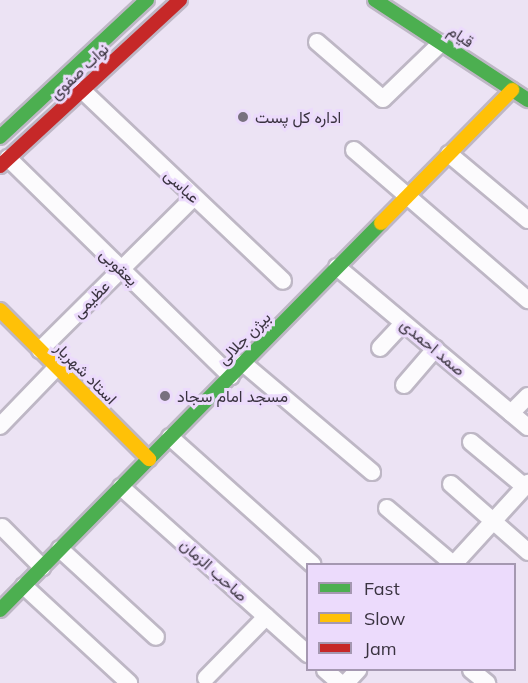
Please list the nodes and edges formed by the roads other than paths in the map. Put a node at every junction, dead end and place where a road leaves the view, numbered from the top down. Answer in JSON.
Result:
{"nodes":[{"id":1,"x":147,"y":0,"type":"edge"},
{"id":2,"x":180,"y":0,"type":"edge"},
{"id":3,"x":375,"y":0,"type":"edge"},
{"id":4,"x":317,"y":42,"type":"dead end"},
{"id":5,"x":441,"y":43,"type":"junction"},
{"id":6,"x":82,"y":90,"type":"junction"},
{"id":7,"x":513,"y":90,"type":"junction"},
{"id":8,"x":528,"y":100,"type":"edge"},
{"id":9,"x":2,"y":133,"type":"edge"},
{"id":10,"x":354,"y":150,"type":"dead end"},
{"id":11,"x":449,"y":154,"type":"junction"},
{"id":12,"x":4,"y":162,"type":"edge"},
{"id":13,"x":407,"y":196,"type":"junction"},
{"id":14,"x":194,"y":197,"type":"junction"},
{"id":15,"x":528,"y":220,"type":"edge"},
{"id":16,"x":337,"y":267,"type":"junction"},
{"id":17,"x":121,"y":269,"type":"junction"},
{"id":18,"x":283,"y":281,"type":"dead end"},
{"id":19,"x":528,"y":300,"type":"edge"},
{"id":20,"x":0,"y":310,"type":"edge"},
{"id":21,"x":404,"y":322,"type":"junction"},
{"id":22,"x":380,"y":348,"type":"dead end"},
{"id":23,"x":435,"y":349,"type":"junction"},
{"id":24,"x":40,"y":350,"type":"junction"},
{"id":25,"x":243,"y":363,"type":"junction"},
{"id":26,"x":57,"y":367,"type":"junction"},
{"id":27,"x":231,"y":376,"type":"junction"},
{"id":28,"x":404,"y":385,"type":"dead end"},
{"id":29,"x":528,"y":396,"type":"edge"},
{"id":30,"x":512,"y":413,"type":"junction"},
{"id":31,"x":0,"y":426,"type":"edge"},
{"id":32,"x":528,"y":427,"type":"edge"},
{"id":33,"x":170,"y":437,"type":"junction"},
{"id":34,"x":471,"y":442,"type":"dead end"},
{"id":35,"x":149,"y":459,"type":"junction"},
{"id":36,"x":372,"y":472,"type":"dead end"},
{"id":37,"x":451,"y":484,"type":"dead end"},
{"id":38,"x":121,"y":487,"type":"junction"},
{"id":39,"x":525,"y":491,"type":"edge"},
{"id":40,"x":387,"y":507,"type":"dead end"},
{"id":41,"x":494,"y":521,"type":"junction"},
{"id":42,"x":2,"y":527,"type":"dead end"},
{"id":43,"x":60,"y":549,"type":"junction"},
{"id":44,"x":528,"y":552,"type":"edge"},
{"id":45,"x":311,"y":563,"type":"edge"},
{"id":46,"x":452,"y":563,"type":"edge"},
{"id":47,"x":454,"y":563,"type":"edge"},
{"id":48,"x":42,"y":567,"type":"junction"},
{"id":49,"x":24,"y":586,"type":"junction"},
{"id":50,"x":3,"y":601,"type":"edge"},
{"id":51,"x":266,"y":617,"type":"junction"},
{"id":52,"x":156,"y":637,"type":"dead end"},
{"id":53,"x":306,"y":652,"type":"edge"},
{"id":54,"x":354,"y":671,"type":"edge"},
{"id":55,"x":473,"y":671,"type":"edge"},
{"id":56,"x":206,"y":678,"type":"dead end"},
{"id":57,"x":336,"y":680,"type":"edge"},
{"id":58,"x":129,"y":683,"type":"edge"},
{"id":59,"x":487,"y":683,"type":"edge"}],
"edges":[{"from":1,"to":9,"type":"street","name":"نواب صفوی"},
{"from":2,"to":6,"type":"street","name":"نواب صفوی"},
{"from":3,"to":5,"type":"street","name":"قیام"},
{"from":4,"to":5,"type":"street"},
{"from":5,"to":7,"type":"street","name":"قیام"},
{"from":6,"to":12,"type":"street","name":"نواب صفوی"},
{"from":6,"to":14,"type":"street","name":"عباسی"},
{"from":7,"to":8,"type":"street","name":"قیام"},
{"from":7,"to":11,"type":"street","name":"بیژن جلالی"},
{"from":10,"to":13,"type":"street"},
{"from":11,"to":13,"type":"street","name":"بیژن جلالی"},
{"from":11,"to":15,"type":"street"},
{"from":12,"to":17,"type":"street","name":"یعقوبی"},
{"from":13,"to":16,"type":"street","name":"بیژن جلالی"},
{"from":13,"to":19,"type":"street"},
{"from":14,"to":17,"type":"street","name":"عظیمی"},
{"from":14,"to":18,"type":"street","name":"عباسی"},
{"from":16,"to":21,"type":"street","name":"صمد احمدی"},
{"from":16,"to":25,"type":"street","name":"بیژن جلالی"},
{"from":17,"to":24,"type":"street","name":"عظیمی"},
{"from":17,"to":27,"type":"street","name":"یعقوبی"},
{"from":20,"to":24,"type":"street","name":"استاد شهریار"},
{"from":21,"to":22,"type":"street"},
{"from":21,"to":23,"type":"street","name":"صمد احمدی"},
{"from":23,"to":28,"type":"street"},
{"from":23,"to":30,"type":"street","name":"صمد احمدی"},
{"from":24,"to":26,"type":"street","name":"استاد شهریار"},
{"from":25,"to":27,"type":"street","name":"بیژن جلالی"},
{"from":25,"to":36,"type":"street"},
{"from":26,"to":31,"type":"street"},
{"from":26,"to":35,"type":"street","name":"استاد شهریار"},
{"from":27,"to":33,"type":"street","name":"بیژن جلالی"},
{"from":29,"to":30,"type":"street"},
{"from":30,"to":32,"type":"street","name":"صمد احمدی"},
{"from":33,"to":35,"type":"street","name":"بیژن جلالی"},
{"from":33,"to":45,"type":"street"},
{"from":34,"to":39,"type":"street"},
{"from":35,"to":38,"type":"street","name":"بیژن جلالی"},
{"from":37,"to":41,"type":"street"},
{"from":38,"to":43,"type":"street","name":"بیژن جلالی"},
{"from":38,"to":51,"type":"street","name":"صاحب الزمان"},
{"from":39,"to":41,"type":"street"},
{"from":40,"to":46,"type":"street"},
{"from":41,"to":44,"type":"street"},
{"from":41,"to":47,"type":"street"},
{"from":42,"to":48,"type":"street"},
{"from":43,"to":48,"type":"street","name":"بیژن جلالی"},
{"from":43,"to":52,"type":"street"},
{"from":48,"to":49,"type":"street","name":"بیژن جلالی"},
{"from":49,"to":50,"type":"street","name":"بیژن جلالی"},
{"from":49,"to":58,"type":"street"},
{"from":51,"to":53,"type":"street","name":"صاحب الزمان"},
{"from":51,"to":56,"type":"street"},
{"from":54,"to":57,"type":"street"},
{"from":55,"to":59,"type":"street"}]}
